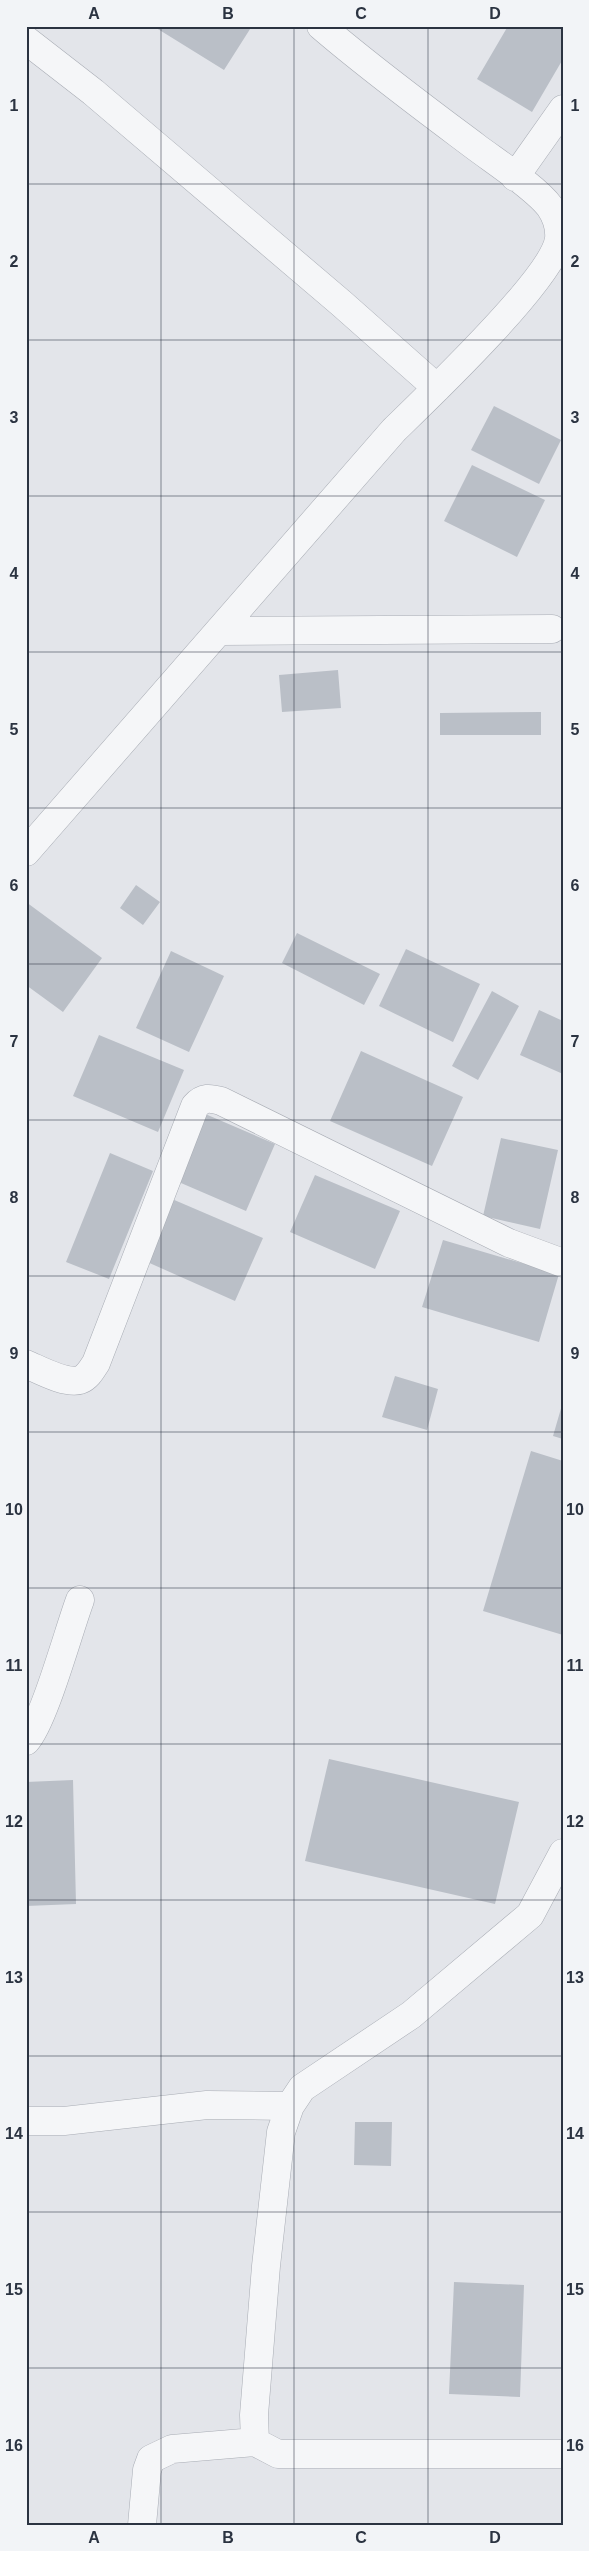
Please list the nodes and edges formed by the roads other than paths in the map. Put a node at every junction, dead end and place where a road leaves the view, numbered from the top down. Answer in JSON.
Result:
{"nodes":[{"id":1,"x":321,"y":26,"type":"edge"},
{"id":2,"x":26,"y":40,"type":"edge"},
{"id":3,"x":563,"y":109,"type":"edge"},
{"id":4,"x":515,"y":176,"type":"junction"},
{"id":5,"x":437,"y":388,"type":"junction"},
{"id":6,"x":552,"y":629,"type":"dead end"},
{"id":7,"x":222,"y":630,"type":"junction"},
{"id":8,"x":26,"y":852,"type":"edge"},
{"id":9,"x":563,"y":1264,"type":"edge"},
{"id":10,"x":26,"y":1364,"type":"edge"},
{"id":11,"x":80,"y":1600,"type":"dead end"},
{"id":12,"x":26,"y":1741,"type":"edge"},
{"id":13,"x":563,"y":1853,"type":"edge"},
{"id":14,"x":290,"y":2106,"type":"junction"},
{"id":15,"x":26,"y":2121,"type":"edge"},
{"id":16,"x":255,"y":2442,"type":"junction"},
{"id":17,"x":563,"y":2454,"type":"edge"},
{"id":18,"x":142,"y":2525,"type":"edge"}],
"edges":[{"from":1,"to":4,"type":"street"},
{"from":2,"to":5,"type":"street"},
{"from":3,"to":4,"type":"street"},
{"from":4,"to":5,"type":"street"},
{"from":5,"to":7,"type":"street"},
{"from":6,"to":7,"type":"street"},
{"from":7,"to":8,"type":"street"},
{"from":9,"to":10,"type":"street"},
{"from":11,"to":12,"type":"street"},
{"from":13,"to":14,"type":"street"},
{"from":14,"to":15,"type":"street"},
{"from":14,"to":16,"type":"street"},
{"from":16,"to":17,"type":"street"},
{"from":16,"to":18,"type":"street"}]}
